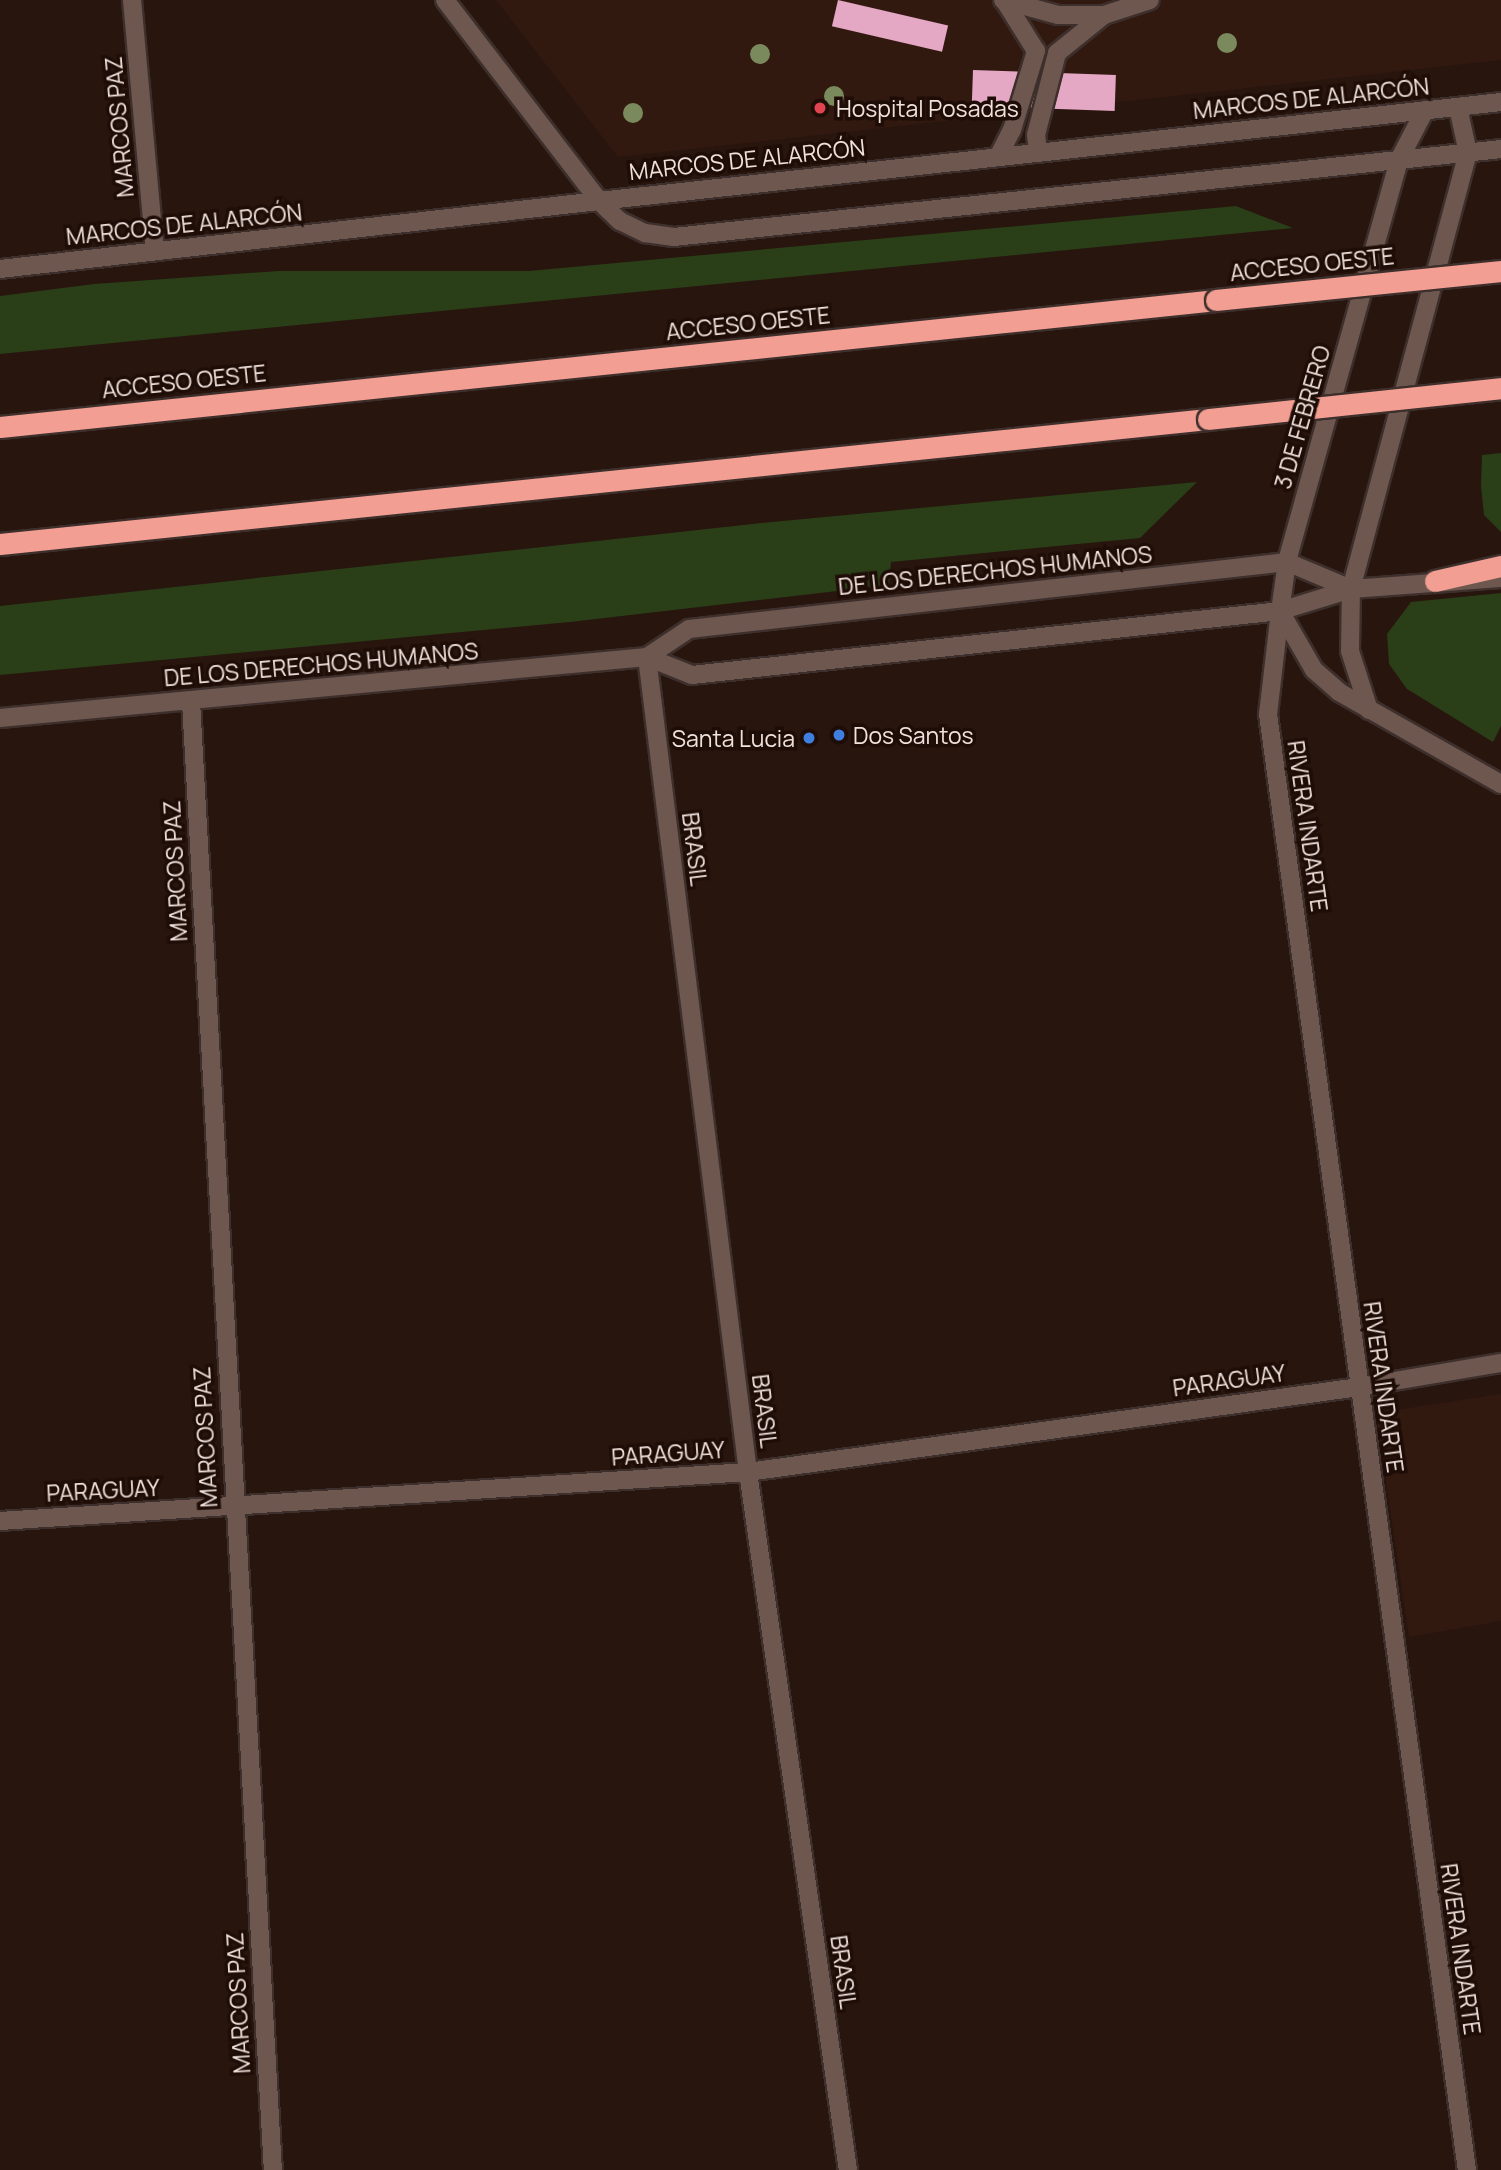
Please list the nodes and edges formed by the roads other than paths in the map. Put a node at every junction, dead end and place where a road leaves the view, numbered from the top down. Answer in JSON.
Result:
{"nodes":[{"id":1,"x":132,"y":0,"type":"edge"},
{"id":2,"x":445,"y":0,"type":"edge"},
{"id":3,"x":1004,"y":1,"type":"edge"},
{"id":4,"x":1144,"y":1,"type":"edge"},
{"id":5,"x":1104,"y":15,"type":"junction"},
{"id":6,"x":1501,"y":102,"type":"edge"},
{"id":7,"x":1458,"y":107,"type":"junction"},
{"id":8,"x":1425,"y":110,"type":"junction"},
{"id":9,"x":1501,"y":149,"type":"edge"},
{"id":10,"x":1038,"y":151,"type":"junction"},
{"id":11,"x":1468,"y":153,"type":"junction"},
{"id":12,"x":999,"y":155,"type":"junction"},
{"id":13,"x":1399,"y":160,"type":"junction"},
{"id":14,"x":599,"y":201,"type":"junction"},
{"id":15,"x":155,"y":251,"type":"junction"},
{"id":16,"x":0,"y":270,"type":"edge"},
{"id":17,"x":1501,"y":271,"type":"edge"},
{"id":18,"x":1501,"y":388,"type":"edge"},
{"id":19,"x":0,"y":427,"type":"edge"},
{"id":20,"x":0,"y":544,"type":"edge"},
{"id":21,"x":1287,"y":562,"type":"junction"},
{"id":22,"x":1501,"y":566,"type":"edge"},
{"id":23,"x":1501,"y":578,"type":"edge"},
{"id":24,"x":1435,"y":581,"type":"junction"},
{"id":25,"x":1351,"y":589,"type":"junction"},
{"id":26,"x":1279,"y":611,"type":"junction"},
{"id":27,"x":646,"y":657,"type":"junction"},
{"id":28,"x":191,"y":701,"type":"junction"},
{"id":29,"x":1368,"y":710,"type":"junction"},
{"id":30,"x":0,"y":718,"type":"edge"},
{"id":31,"x":1501,"y":784,"type":"edge"},
{"id":32,"x":1501,"y":1363,"type":"edge"},
{"id":33,"x":1359,"y":1387,"type":"junction"},
{"id":34,"x":748,"y":1472,"type":"junction"},
{"id":35,"x":233,"y":1507,"type":"junction"},
{"id":36,"x":0,"y":1521,"type":"edge"},
{"id":37,"x":273,"y":2170,"type":"edge"},
{"id":38,"x":848,"y":2170,"type":"edge"},
{"id":39,"x":1468,"y":2170,"type":"edge"}],
"edges":[{"from":1,"to":15,"type":"street","name":"MARCOS PAZ"},
{"from":2,"to":14,"type":"street"},
{"from":3,"to":5,"type":"street"},
{"from":3,"to":12,"type":"street"},
{"from":4,"to":5,"type":"street"},
{"from":5,"to":10,"type":"street"},
{"from":6,"to":7,"type":"street","name":"MARCOS DE ALARCÓN"},
{"from":7,"to":8,"type":"street","name":"MARCOS DE ALARCÓN"},
{"from":7,"to":11,"type":"street"},
{"from":8,"to":10,"type":"street","name":"MARCOS DE ALARCÓN"},
{"from":8,"to":13,"type":"street","name":"3 DE FEBRERO"},
{"from":9,"to":11,"type":"street"},
{"from":10,"to":12,"type":"street","name":"MARCOS DE ALARCÓN"},
{"from":11,"to":13,"type":"street"},
{"from":11,"to":25,"type":"street"},
{"from":12,"to":14,"type":"street","name":"MARCOS DE ALARCÓN"},
{"from":13,"to":14,"type":"street"},
{"from":13,"to":21,"type":"street","name":"3 DE FEBRERO"},
{"from":14,"to":15,"type":"street","name":"MARCOS DE ALARCÓN"},
{"from":15,"to":16,"type":"street","name":"MARCOS DE ALARCÓN"},
{"from":17,"to":19,"type":"highway","name":"ACCESO OESTE","bridge":true},
{"from":18,"to":20,"type":"highway","bridge":true},
{"from":21,"to":25,"type":"street","name":"DE LOS DERECHOS HUMANOS"},
{"from":21,"to":26,"type":"street","name":"3 DE FEBRERO"},
{"from":21,"to":27,"type":"street","name":"DE LOS DERECHOS HUMANOS"},
{"from":22,"to":24,"type":"highway"},
{"from":23,"to":24,"type":"street","name":"DE LOS DERECHOS HUMANOS"},
{"from":24,"to":25,"type":"street","name":"DE LOS DERECHOS HUMANOS"},
{"from":25,"to":26,"type":"street","name":"DE LOS DERECHOS HUMANOS"},
{"from":25,"to":29,"type":"street"},
{"from":26,"to":27,"type":"street","name":"DE LOS DERECHOS HUMANOS"},
{"from":26,"to":29,"type":"street"},
{"from":26,"to":33,"type":"street","name":"RIVERA INDARTE"},
{"from":27,"to":28,"type":"street","name":"DE LOS DERECHOS HUMANOS"},
{"from":27,"to":34,"type":"street","name":"BRASIL"},
{"from":28,"to":30,"type":"street","name":"DE LOS DERECHOS HUMANOS"},
{"from":28,"to":35,"type":"street","name":"MARCOS PAZ"},
{"from":29,"to":31,"type":"street"},
{"from":32,"to":33,"type":"street","name":"PARAGUAY"},
{"from":33,"to":34,"type":"street","name":"PARAGUAY"},
{"from":33,"to":39,"type":"street","name":"RIVERA INDARTE"},
{"from":34,"to":35,"type":"street","name":"PARAGUAY"},
{"from":34,"to":38,"type":"street","name":"BRASIL"},
{"from":35,"to":36,"type":"street","name":"PARAGUAY"},
{"from":35,"to":37,"type":"street","name":"MARCOS PAZ"}]}
